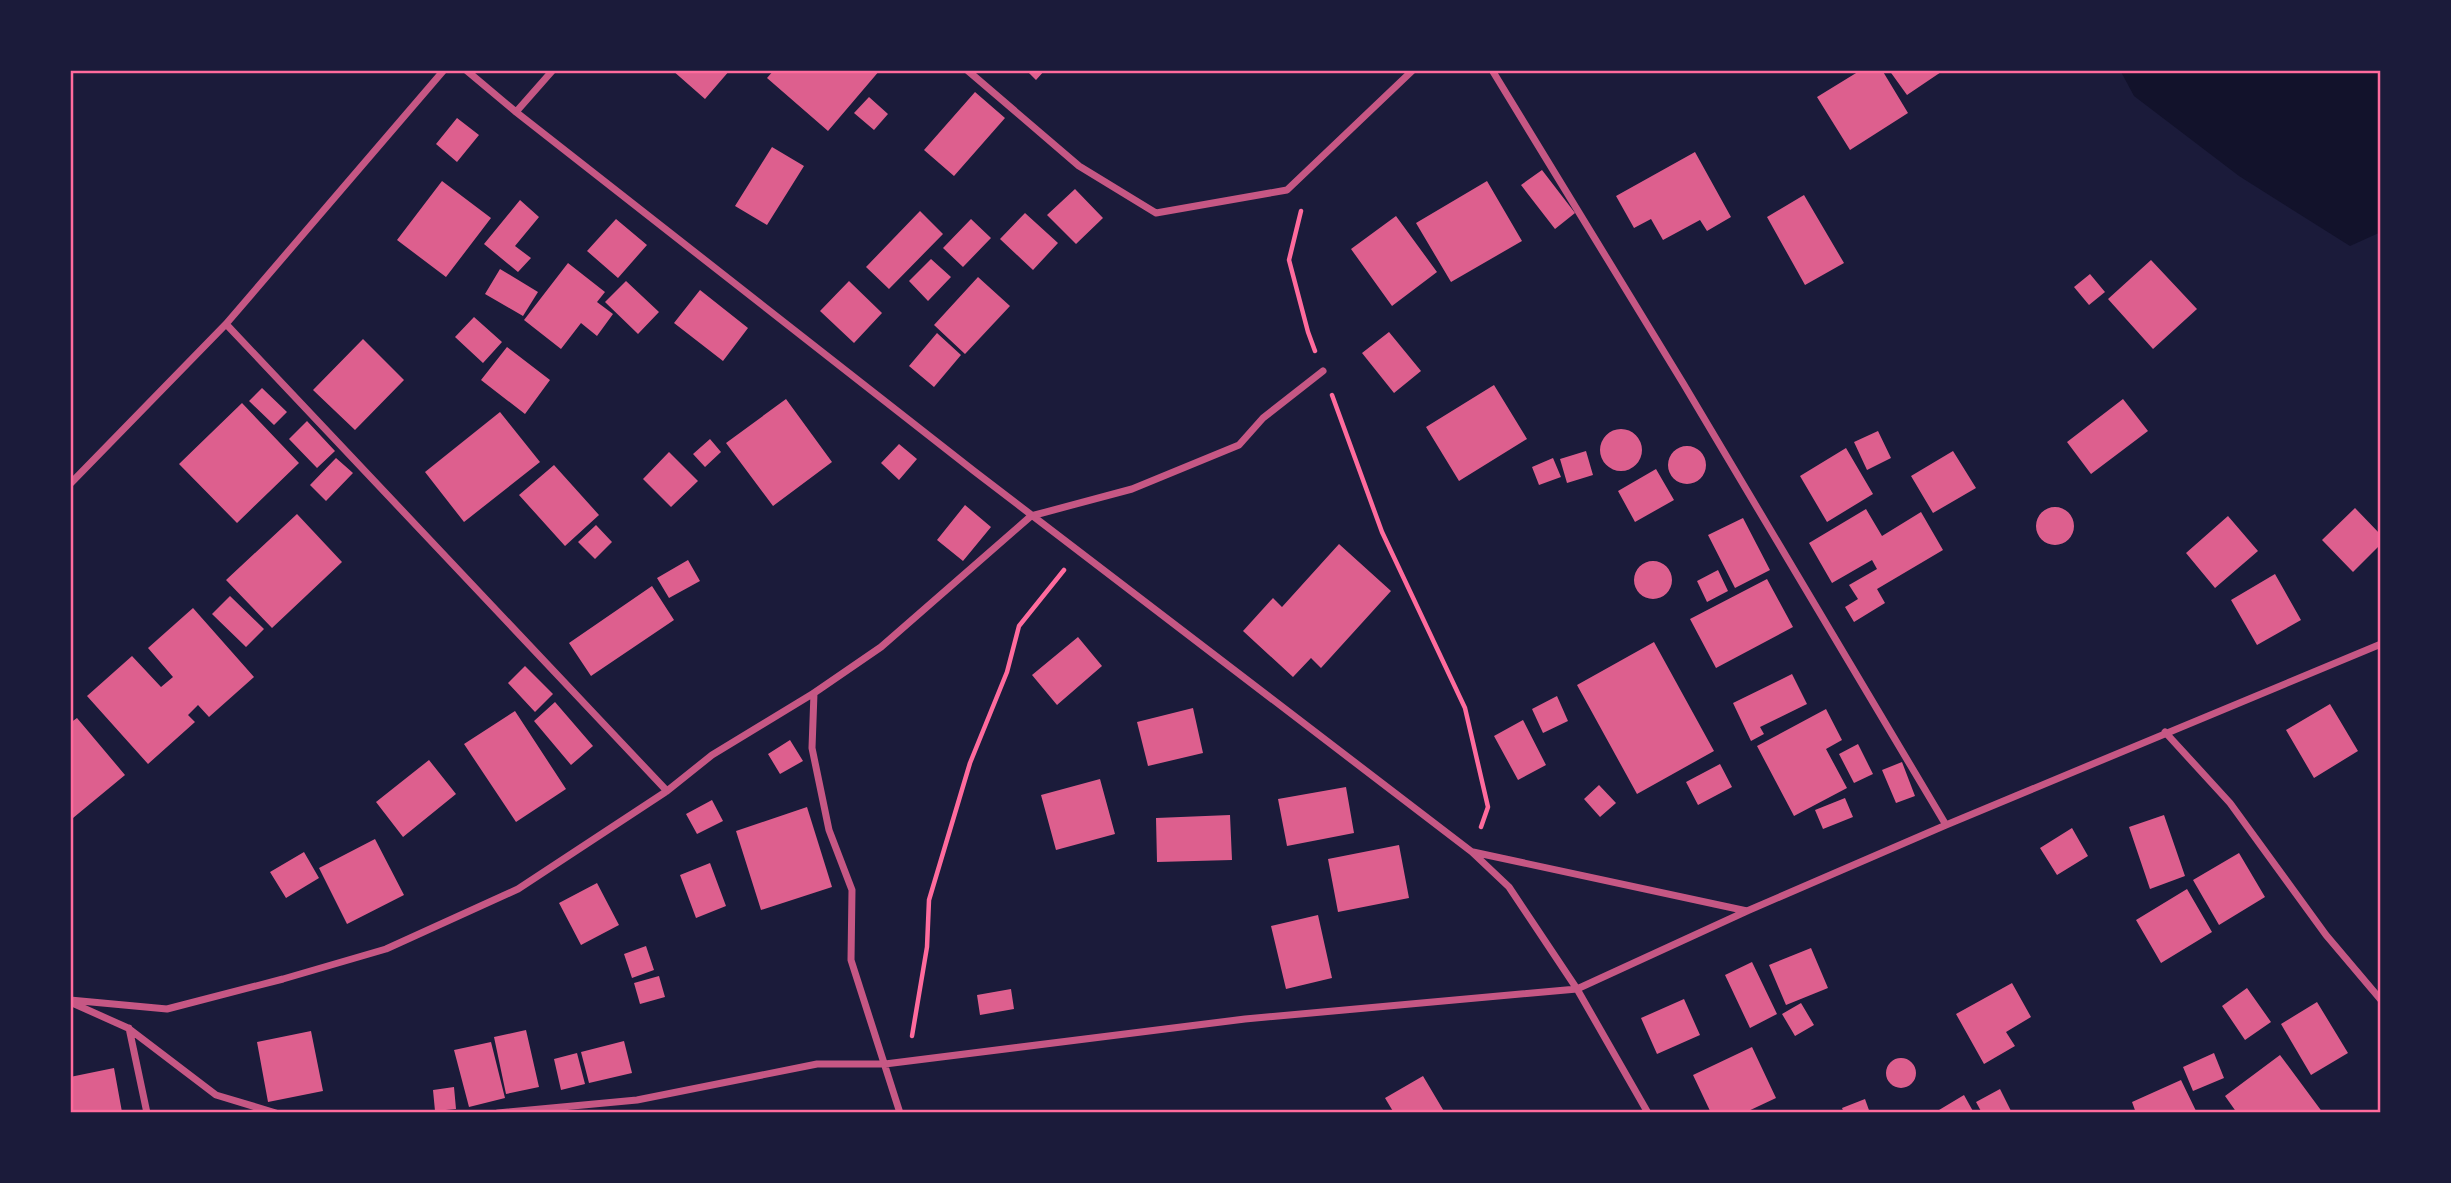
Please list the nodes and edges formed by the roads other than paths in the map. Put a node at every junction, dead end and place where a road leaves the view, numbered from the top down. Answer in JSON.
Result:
{"nodes":[{"id":1,"x":444,"y":70,"type":"edge"},
{"id":2,"x":466,"y":70,"type":"edge"},
{"id":3,"x":553,"y":70,"type":"edge"},
{"id":4,"x":967,"y":70,"type":"edge"},
{"id":5,"x":1413,"y":70,"type":"edge"},
{"id":6,"x":1492,"y":70,"type":"edge"},
{"id":7,"x":516,"y":113,"type":"junction"},
{"id":8,"x":226,"y":324,"type":"junction"},
{"id":9,"x":1323,"y":371,"type":"road end"},
{"id":10,"x":70,"y":484,"type":"edge"},
{"id":11,"x":1031,"y":516,"type":"junction"},
{"id":12,"x":2381,"y":644,"type":"edge"},
{"id":13,"x":814,"y":693,"type":"junction"},
{"id":14,"x":2165,"y":732,"type":"junction"},
{"id":15,"x":667,"y":791,"type":"junction"},
{"id":16,"x":1946,"y":825,"type":"junction"},
{"id":17,"x":1472,"y":852,"type":"junction"},
{"id":18,"x":1747,"y":911,"type":"junction"},
{"id":19,"x":1577,"y":989,"type":"junction"},
{"id":20,"x":2381,"y":1000,"type":"edge"},
{"id":21,"x":70,"y":1001,"type":"edge"},
{"id":22,"x":128,"y":1028,"type":"junction"},
{"id":23,"x":885,"y":1064,"type":"junction"},
{"id":24,"x":525,"y":1111,"type":"edge"},
{"id":25,"x":147,"y":1113,"type":"edge"},
{"id":26,"x":276,"y":1113,"type":"edge"},
{"id":27,"x":498,"y":1113,"type":"edge"},
{"id":28,"x":900,"y":1113,"type":"edge"},
{"id":29,"x":1648,"y":1113,"type":"edge"}],
"edges":[{"from":1,"to":8,"type":"street"},
{"from":2,"to":7,"type":"street"},
{"from":3,"to":7,"type":"street"},
{"from":4,"to":5,"type":"street"},
{"from":6,"to":16,"type":"street"},
{"from":7,"to":11,"type":"street"},
{"from":8,"to":10,"type":"street"},
{"from":8,"to":15,"type":"street"},
{"from":9,"to":11,"type":"street"},
{"from":11,"to":13,"type":"street"},
{"from":11,"to":17,"type":"street"},
{"from":12,"to":14,"type":"street"},
{"from":13,"to":15,"type":"street"},
{"from":13,"to":23,"type":"street"},
{"from":14,"to":16,"type":"street"},
{"from":14,"to":20,"type":"street"},
{"from":15,"to":21,"type":"street"},
{"from":16,"to":18,"type":"street"},
{"from":17,"to":18,"type":"street"},
{"from":17,"to":19,"type":"street"},
{"from":18,"to":19,"type":"street"},
{"from":19,"to":23,"type":"street"},
{"from":19,"to":29,"type":"street"},
{"from":21,"to":22,"type":"street"},
{"from":22,"to":25,"type":"street"},
{"from":22,"to":26,"type":"street"},
{"from":23,"to":24,"type":"street"},
{"from":23,"to":28,"type":"street"},
{"from":24,"to":27,"type":"street"}]}
